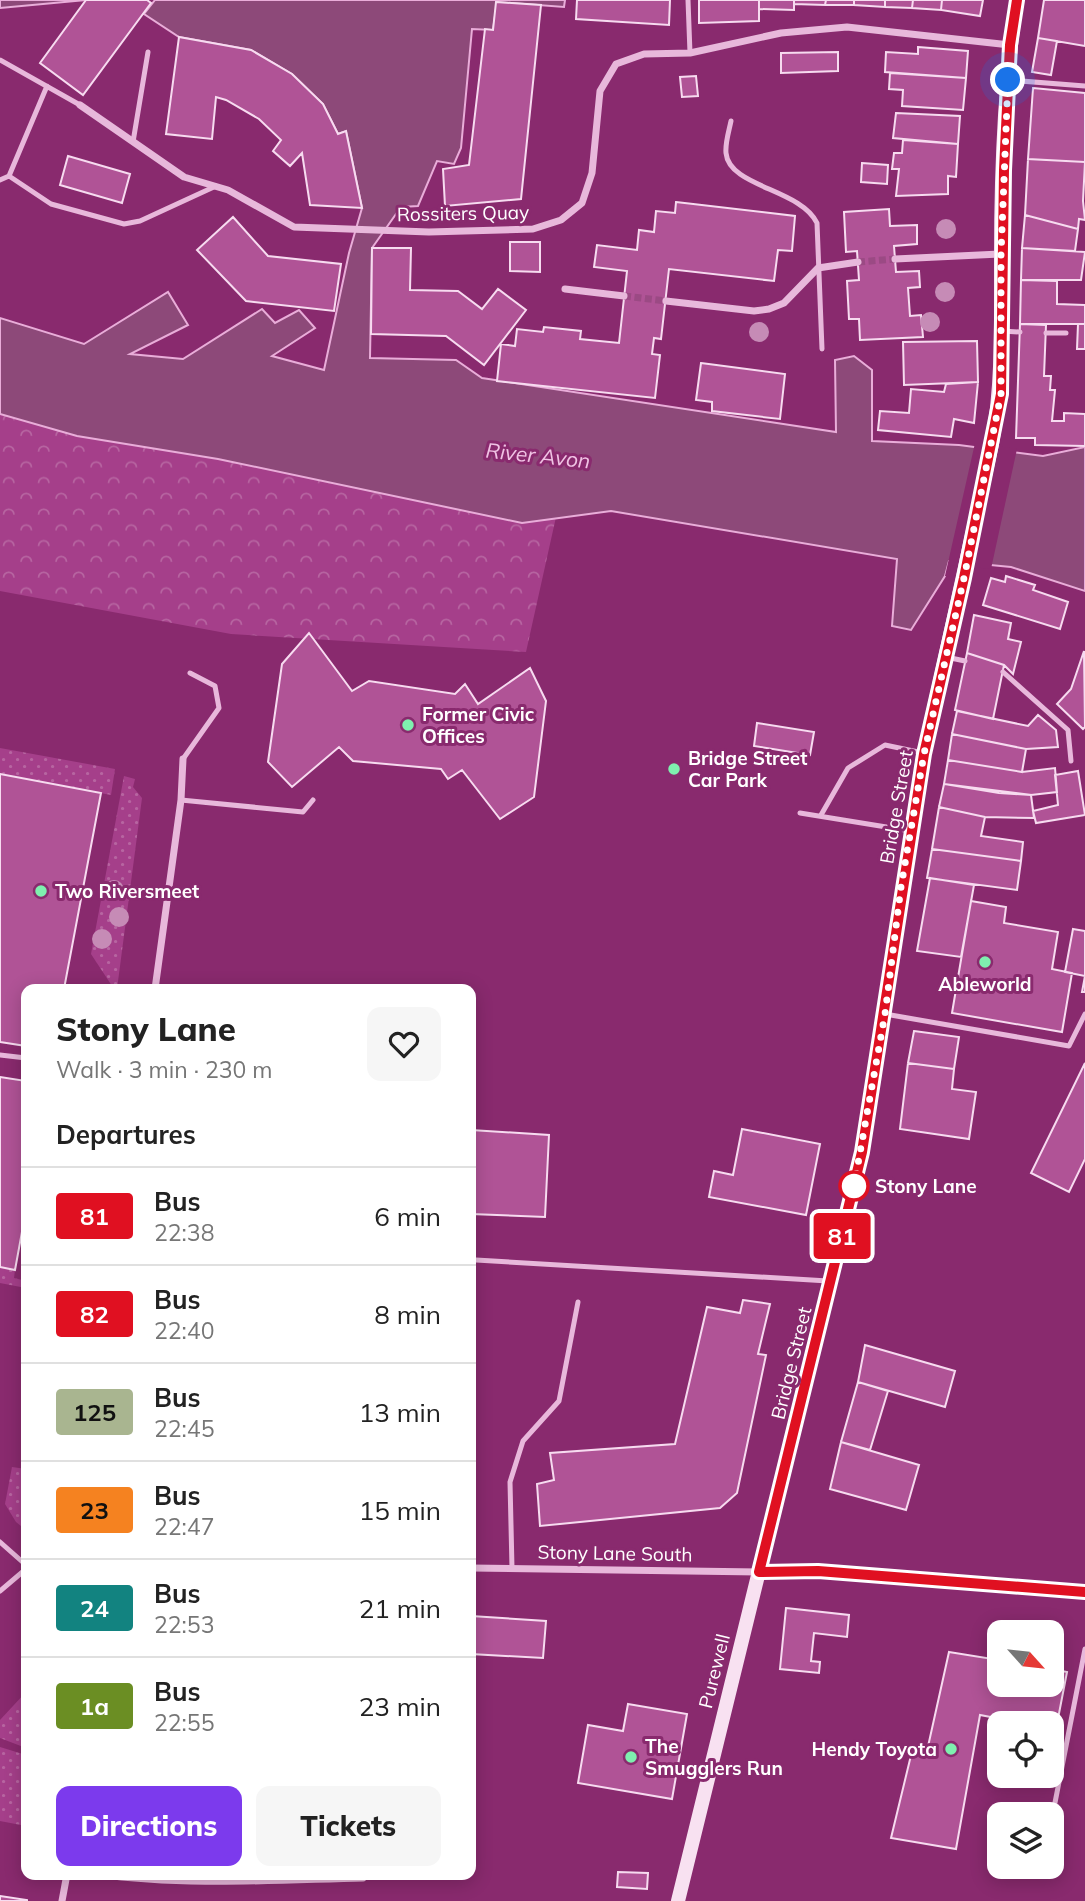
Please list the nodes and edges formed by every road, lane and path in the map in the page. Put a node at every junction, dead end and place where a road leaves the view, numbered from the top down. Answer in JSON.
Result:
{"nodes":[{"id":1,"x":688,"y":0,"type":"edge"},
{"id":2,"x":1017,"y":0,"type":"edge"},
{"id":3,"x":1010,"y":45,"type":"junction"},
{"id":4,"x":148,"y":52,"type":"dead end"},
{"id":5,"x":690,"y":53,"type":"junction"},
{"id":6,"x":0,"y":60,"type":"edge"},
{"id":7,"x":1008,"y":80,"type":"junction"},
{"id":8,"x":47,"y":86,"type":"junction"},
{"id":9,"x":1085,"y":86,"type":"edge"},
{"id":10,"x":80,"y":105,"type":"joint"},
{"id":11,"x":731,"y":121,"type":"dead end"},
{"id":12,"x":134,"y":142,"type":"junction"},
{"id":13,"x":9,"y":176,"type":"junction"},
{"id":14,"x":0,"y":180,"type":"edge"},
{"id":15,"x":216,"y":186,"type":"junction"},
{"id":16,"x":1001,"y":254,"type":"junction"},
{"id":17,"x":895,"y":259,"type":"tunnel mouth"},
{"id":18,"x":858,"y":261,"type":"tunnel mouth"},
{"id":19,"x":818,"y":268,"type":"junction"},
{"id":20,"x":565,"y":289,"type":"dead end"},
{"id":21,"x":624,"y":296,"type":"tunnel mouth"},
{"id":22,"x":666,"y":300,"type":"tunnel mouth"},
{"id":23,"x":1002,"y":331,"type":"junction"},
{"id":24,"x":1020,"y":332,"type":"dead end"},
{"id":25,"x":1046,"y":333,"type":"dead end"},
{"id":26,"x":1066,"y":333,"type":"dead end"},
{"id":27,"x":822,"y":349,"type":"dead end"},
{"id":28,"x":946,"y":657,"type":"junction"},
{"id":29,"x":965,"y":661,"type":"dead end"},
{"id":30,"x":1003,"y":672,"type":"dead end"},
{"id":31,"x":191,"y":673,"type":"dead end"},
{"id":32,"x":924,"y":754,"type":"junction"},
{"id":33,"x":183,"y":759,"type":"joint"},
{"id":34,"x":1071,"y":761,"type":"dead end"},
{"id":35,"x":181,"y":800,"type":"junction"},
{"id":36,"x":313,"y":800,"type":"dead end"},
{"id":37,"x":800,"y":813,"type":"dead end"},
{"id":38,"x":821,"y":815,"type":"junction"},
{"id":39,"x":911,"y":831,"type":"junction"},
{"id":40,"x":156,"y":984,"type":"edge"},
{"id":41,"x":885,"y":1014,"type":"junction"},
{"id":42,"x":1085,"y":1014,"type":"edge"},
{"id":43,"x":0,"y":1055,"type":"edge"},
{"id":44,"x":21,"y":1057,"type":"edge"},
{"id":45,"x":476,"y":1260,"type":"dead end"},
{"id":46,"x":832,"y":1282,"type":"junction"},
{"id":47,"x":578,"y":1302,"type":"dead end"},
{"id":48,"x":0,"y":1542,"type":"edge"},
{"id":49,"x":21,"y":1562,"type":"edge"},
{"id":50,"x":476,"y":1568,"type":"edge"},
{"id":51,"x":512,"y":1568,"type":"junction"},
{"id":52,"x":21,"y":1572,"type":"edge"},
{"id":53,"x":759,"y":1572,"type":"junction"},
{"id":54,"x":0,"y":1591,"type":"edge"},
{"id":55,"x":1085,"y":1592,"type":"edge"},
{"id":56,"x":1085,"y":1649,"type":"edge"},
{"id":57,"x":1055,"y":1802,"type":"edge"},
{"id":58,"x":66,"y":1880,"type":"edge"},
{"id":59,"x":62,"y":1901,"type":"edge"},
{"id":60,"x":678,"y":1901,"type":"edge"}],
"edges":[{"from":1,"to":5,"type":"lane"},
{"from":2,"to":3,"type":"street","name":"Bridge Street"},
{"from":3,"to":5,"type":"street","name":"Rossiters Quay"},
{"from":3,"to":7,"type":"street","name":"Bridge Street"},
{"from":4,"to":12,"type":"lane"},
{"from":5,"to":15,"type":"street","name":"Rossiters Quay"},
{"from":6,"to":8,"type":"lane"},
{"from":7,"to":9,"type":"lane"},
{"from":7,"to":16,"type":"street","name":"Bridge Street"},
{"from":8,"to":10,"type":"lane"},
{"from":8,"to":13,"type":"lane"},
{"from":10,"to":12,"type":"street","name":"Rossiters Quay"},
{"from":11,"to":19,"type":"lane"},
{"from":12,"to":15,"type":"street","name":"Rossiters Quay"},
{"from":13,"to":14,"type":"lane"},
{"from":13,"to":15,"type":"lane"},
{"from":16,"to":17,"type":"street"},
{"from":16,"to":23,"type":"street","name":"Bridge Street"},
{"from":18,"to":19,"type":"street"},
{"from":19,"to":22,"type":"street"},
{"from":19,"to":27,"type":"lane"},
{"from":20,"to":21,"type":"street"},
{"from":23,"to":24,"type":"lane"},
{"from":23,"to":28,"type":"street","name":"Bridge Street"},
{"from":25,"to":26,"type":"lane"},
{"from":28,"to":29,"type":"lane"},
{"from":28,"to":32,"type":"street","name":"Bridge Street"},
{"from":30,"to":34,"type":"lane"},
{"from":31,"to":33,"type":"lane"},
{"from":32,"to":38,"type":"lane"},
{"from":32,"to":39,"type":"street","name":"Bridge Street"},
{"from":33,"to":35,"type":"street"},
{"from":35,"to":36,"type":"lane"},
{"from":35,"to":40,"type":"street"},
{"from":37,"to":38,"type":"lane"},
{"from":38,"to":39,"type":"lane"},
{"from":39,"to":41,"type":"street","name":"Bridge Street"},
{"from":41,"to":42,"type":"lane"},
{"from":41,"to":46,"type":"street","name":"Bridge Street"},
{"from":43,"to":44,"type":"lane"},
{"from":45,"to":46,"type":"lane"},
{"from":46,"to":53,"type":"street","name":"Bridge Street"},
{"from":47,"to":51,"type":"lane"},
{"from":48,"to":49,"type":"lane"},
{"from":50,"to":51,"type":"street","name":"Stony Lane South"},
{"from":51,"to":53,"type":"street","name":"Stony Lane South"},
{"from":52,"to":54,"type":"lane"},
{"from":53,"to":55,"type":"street"},
{"from":53,"to":60,"type":"street","name":"Purewell"},
{"from":56,"to":57,"type":"lane"},
{"from":58,"to":59,"type":"street"}]}
